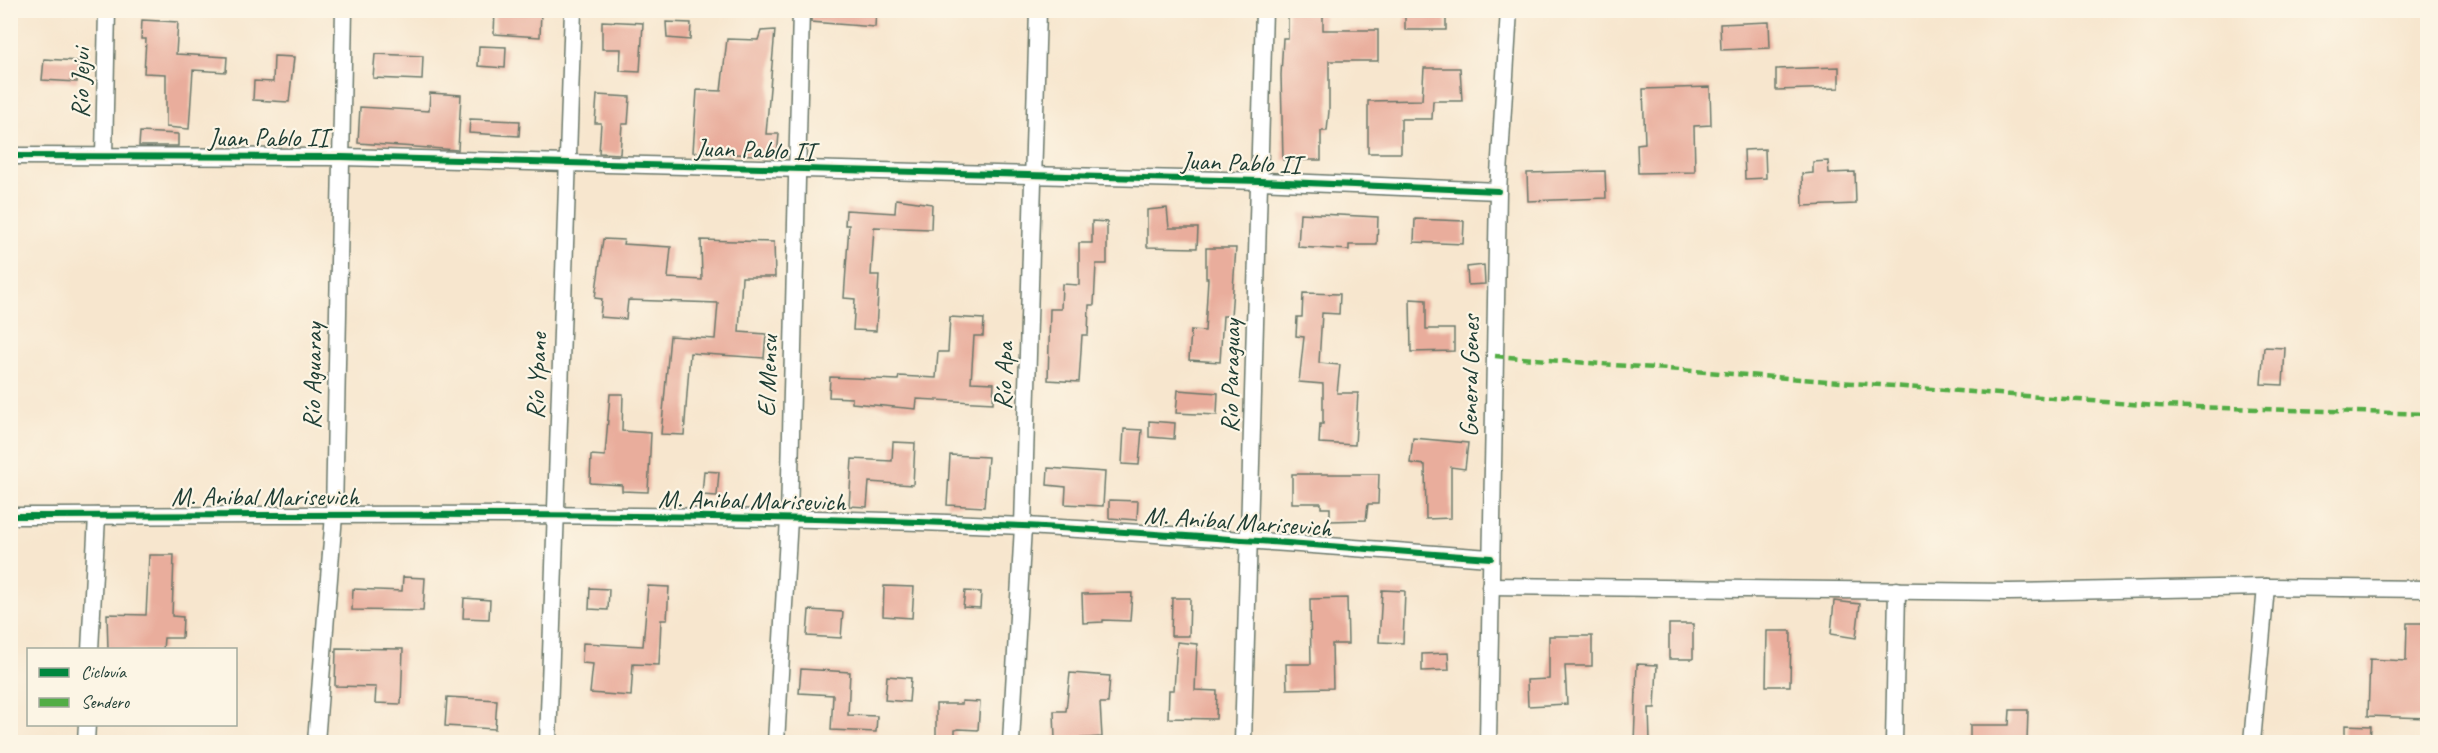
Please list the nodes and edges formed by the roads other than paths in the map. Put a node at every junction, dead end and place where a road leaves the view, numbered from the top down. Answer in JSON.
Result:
{"nodes":[{"id":1,"x":107,"y":10,"type":"edge"},
{"id":2,"x":344,"y":10,"type":"edge"},
{"id":3,"x":573,"y":10,"type":"edge"},
{"id":4,"x":801,"y":10,"type":"edge"},
{"id":5,"x":1038,"y":10,"type":"edge"},
{"id":6,"x":1264,"y":10,"type":"edge"},
{"id":7,"x":1509,"y":10,"type":"edge"},
{"id":8,"x":10,"y":156,"type":"edge"},
{"id":9,"x":104,"y":156,"type":"junction"},
{"id":10,"x":342,"y":157,"type":"junction"},
{"id":11,"x":568,"y":163,"type":"junction"},
{"id":12,"x":798,"y":170,"type":"junction"},
{"id":13,"x":1035,"y":175,"type":"junction"},
{"id":14,"x":1260,"y":182,"type":"junction"},
{"id":15,"x":1498,"y":191,"type":"junction"},
{"id":16,"x":334,"y":515,"type":"junction"},
{"id":17,"x":10,"y":516,"type":"edge"},
{"id":18,"x":97,"y":516,"type":"junction"},
{"id":19,"x":557,"y":516,"type":"junction"},
{"id":20,"x":789,"y":519,"type":"junction"},
{"id":21,"x":1023,"y":526,"type":"junction"},
{"id":22,"x":1251,"y":541,"type":"junction"},
{"id":23,"x":1491,"y":558,"type":"junction"},
{"id":24,"x":1490,"y":586,"type":"junction"},
{"id":25,"x":2266,"y":587,"type":"junction"},
{"id":26,"x":2427,"y":589,"type":"edge"},
{"id":27,"x":1897,"y":590,"type":"junction"},
{"id":28,"x":90,"y":648,"type":"edge"},
{"id":29,"x":87,"y":726,"type":"edge"},
{"id":30,"x":86,"y":742,"type":"edge"},
{"id":31,"x":316,"y":742,"type":"edge"},
{"id":32,"x":548,"y":742,"type":"edge"},
{"id":33,"x":776,"y":742,"type":"edge"},
{"id":34,"x":1011,"y":742,"type":"edge"},
{"id":35,"x":1243,"y":742,"type":"edge"},
{"id":36,"x":1488,"y":742,"type":"edge"},
{"id":37,"x":1894,"y":742,"type":"edge"},
{"id":38,"x":2252,"y":742,"type":"edge"}],
"edges":[{"from":1,"to":9,"type":"street","name":"Río Jejui"},
{"from":2,"to":10,"type":"street","name":"Río Aguaray"},
{"from":3,"to":11,"type":"street","name":"Río Ypane"},
{"from":4,"to":12,"type":"street","name":"El Mensu"},
{"from":5,"to":13,"type":"street","name":"Río Apa"},
{"from":6,"to":14,"type":"street","name":"Río Paraguay"},
{"from":7,"to":15,"type":"street","name":"General Genes"},
{"from":8,"to":9,"type":"street","name":"Juan Pablo II"},
{"from":9,"to":10,"type":"street","name":"Juan Pablo II"},
{"from":10,"to":11,"type":"street","name":"Juan Pablo II"},
{"from":10,"to":16,"type":"street","name":"Río Aguaray"},
{"from":11,"to":12,"type":"street","name":"Juan Pablo II"},
{"from":11,"to":19,"type":"street","name":"Río Ypane"},
{"from":12,"to":13,"type":"street","name":"Juan Pablo II"},
{"from":12,"to":20,"type":"street","name":"El Mensu"},
{"from":13,"to":14,"type":"street","name":"Juan Pablo II"},
{"from":13,"to":21,"type":"street","name":"Río Apa"},
{"from":14,"to":15,"type":"street","name":"Juan Pablo II"},
{"from":14,"to":22,"type":"street","name":"Río Paraguay"},
{"from":15,"to":23,"type":"street","name":"General Genes"},
{"from":16,"to":18,"type":"street","name":"M. Anibal Marisevich"},
{"from":16,"to":19,"type":"street","name":"M. Anibal Marisevich"},
{"from":16,"to":31,"type":"street","name":"Río Aguaray"},
{"from":17,"to":18,"type":"street","name":"M. Anibal Marisevich"},
{"from":18,"to":28,"type":"street"},
{"from":19,"to":20,"type":"street","name":"M. Anibal Marisevich"},
{"from":19,"to":32,"type":"street","name":"Río Ypane"},
{"from":20,"to":21,"type":"street","name":"M. Anibal Marisevich"},
{"from":20,"to":33,"type":"street","name":"El Mensu"},
{"from":21,"to":22,"type":"street","name":"M. Anibal Marisevich"},
{"from":21,"to":34,"type":"street","name":"Río Apa"},
{"from":22,"to":23,"type":"street","name":"M. Anibal Marisevich"},
{"from":22,"to":35,"type":"street","name":"Río Paraguay"},
{"from":23,"to":24,"type":"street","name":"General Genes"},
{"from":24,"to":27,"type":"street"},
{"from":24,"to":36,"type":"street","name":"General Genes"},
{"from":25,"to":26,"type":"street"},
{"from":25,"to":27,"type":"street"},
{"from":25,"to":38,"type":"street"},
{"from":27,"to":37,"type":"street"},
{"from":29,"to":30,"type":"street"}]}
